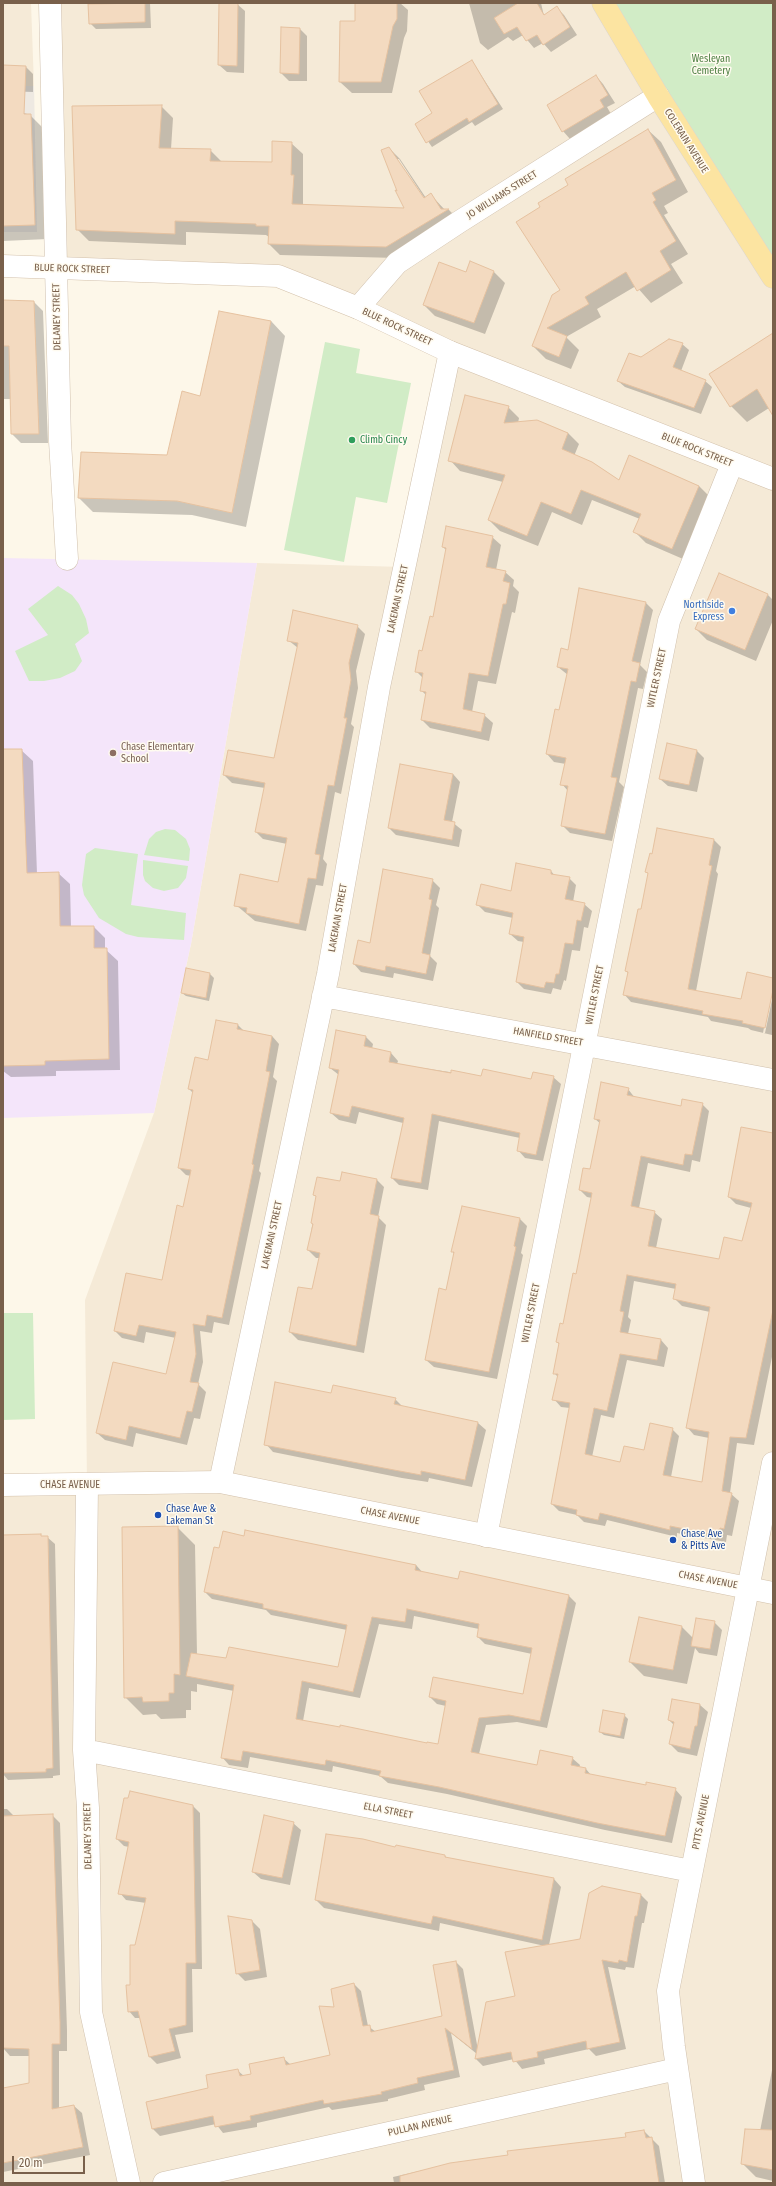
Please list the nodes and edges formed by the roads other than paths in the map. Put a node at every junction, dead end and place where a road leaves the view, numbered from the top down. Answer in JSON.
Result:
{"nodes":[{"id":1,"x":50,"y":3,"type":"edge"},
{"id":2,"x":603,"y":3,"type":"edge"},
{"id":3,"x":658,"y":96,"type":"junction"},
{"id":4,"x":3,"y":266,"type":"edge"},
{"id":5,"x":56,"y":269,"type":"junction"},
{"id":6,"x":773,"y":277,"type":"edge"},
{"id":7,"x":358,"y":308,"type":"junction"},
{"id":8,"x":450,"y":352,"type":"junction"},
{"id":9,"x":732,"y":464,"type":"junction"},
{"id":10,"x":773,"y":479,"type":"edge"},
{"id":11,"x":67,"y":559,"type":"dead end"},
{"id":12,"x":322,"y":996,"type":"junction"},
{"id":13,"x":585,"y":1044,"type":"junction"},
{"id":14,"x":773,"y":1080,"type":"edge"},
{"id":15,"x":773,"y":1463,"type":"edge"},
{"id":16,"x":220,"y":1482,"type":"junction"},
{"id":17,"x":3,"y":1485,"type":"edge"},
{"id":18,"x":86,"y":1485,"type":"junction"},
{"id":19,"x":486,"y":1536,"type":"junction"},
{"id":20,"x":747,"y":1588,"type":"junction"},
{"id":21,"x":773,"y":1593,"type":"edge"},
{"id":22,"x":84,"y":1750,"type":"junction"},
{"id":23,"x":691,"y":1871,"type":"junction"},
{"id":24,"x":677,"y":2069,"type":"junction"},
{"id":25,"x":129,"y":2183,"type":"edge"},
{"id":26,"x":164,"y":2183,"type":"edge"},
{"id":27,"x":694,"y":2183,"type":"edge"}],
"edges":[{"from":1,"to":5,"type":"street","name":"DELANEY STREET"},
{"from":2,"to":3,"type":"main road","name":"COLERAIN AVENUE"},
{"from":3,"to":6,"type":"main road","name":"COLERAIN AVENUE"},
{"from":3,"to":7,"type":"street","name":"JO WILLIAMS STREET"},
{"from":4,"to":5,"type":"street","name":"BLUE ROCK STREET"},
{"from":5,"to":7,"type":"street","name":"BLUE ROCK STREET"},
{"from":5,"to":11,"type":"street","name":"DELANEY STREET"},
{"from":7,"to":8,"type":"street","name":"BLUE ROCK STREET"},
{"from":8,"to":9,"type":"street","name":"BLUE ROCK STREET"},
{"from":8,"to":12,"type":"street","name":"LAKEMAN STREET"},
{"from":9,"to":10,"type":"street","name":"BLUE ROCK STREET"},
{"from":9,"to":13,"type":"street","name":"WITLER STREET"},
{"from":12,"to":13,"type":"street","name":"HANFIELD STREET"},
{"from":12,"to":16,"type":"street","name":"LAKEMAN STREET"},
{"from":13,"to":14,"type":"street","name":"HANFIELD STREET"},
{"from":13,"to":19,"type":"street","name":"WITLER STREET"},
{"from":15,"to":20,"type":"street","name":"PITTS AVENUE"},
{"from":16,"to":18,"type":"street","name":"CHASE AVENUE"},
{"from":16,"to":19,"type":"street","name":"CHASE AVENUE"},
{"from":17,"to":18,"type":"street","name":"CHASE AVENUE"},
{"from":18,"to":22,"type":"street","name":"DELANEY STREET"},
{"from":19,"to":20,"type":"street","name":"CHASE AVENUE"},
{"from":20,"to":21,"type":"street","name":"CHASE AVENUE"},
{"from":20,"to":23,"type":"street","name":"PITTS AVENUE"},
{"from":22,"to":23,"type":"street","name":"ELLA STREET"},
{"from":22,"to":25,"type":"street","name":"DELANEY STREET"},
{"from":23,"to":24,"type":"street","name":"PITTS AVENUE"},
{"from":24,"to":26,"type":"street","name":"PULLAN AVENUE"},
{"from":24,"to":27,"type":"street","name":"PITTS AVENUE"}]}
